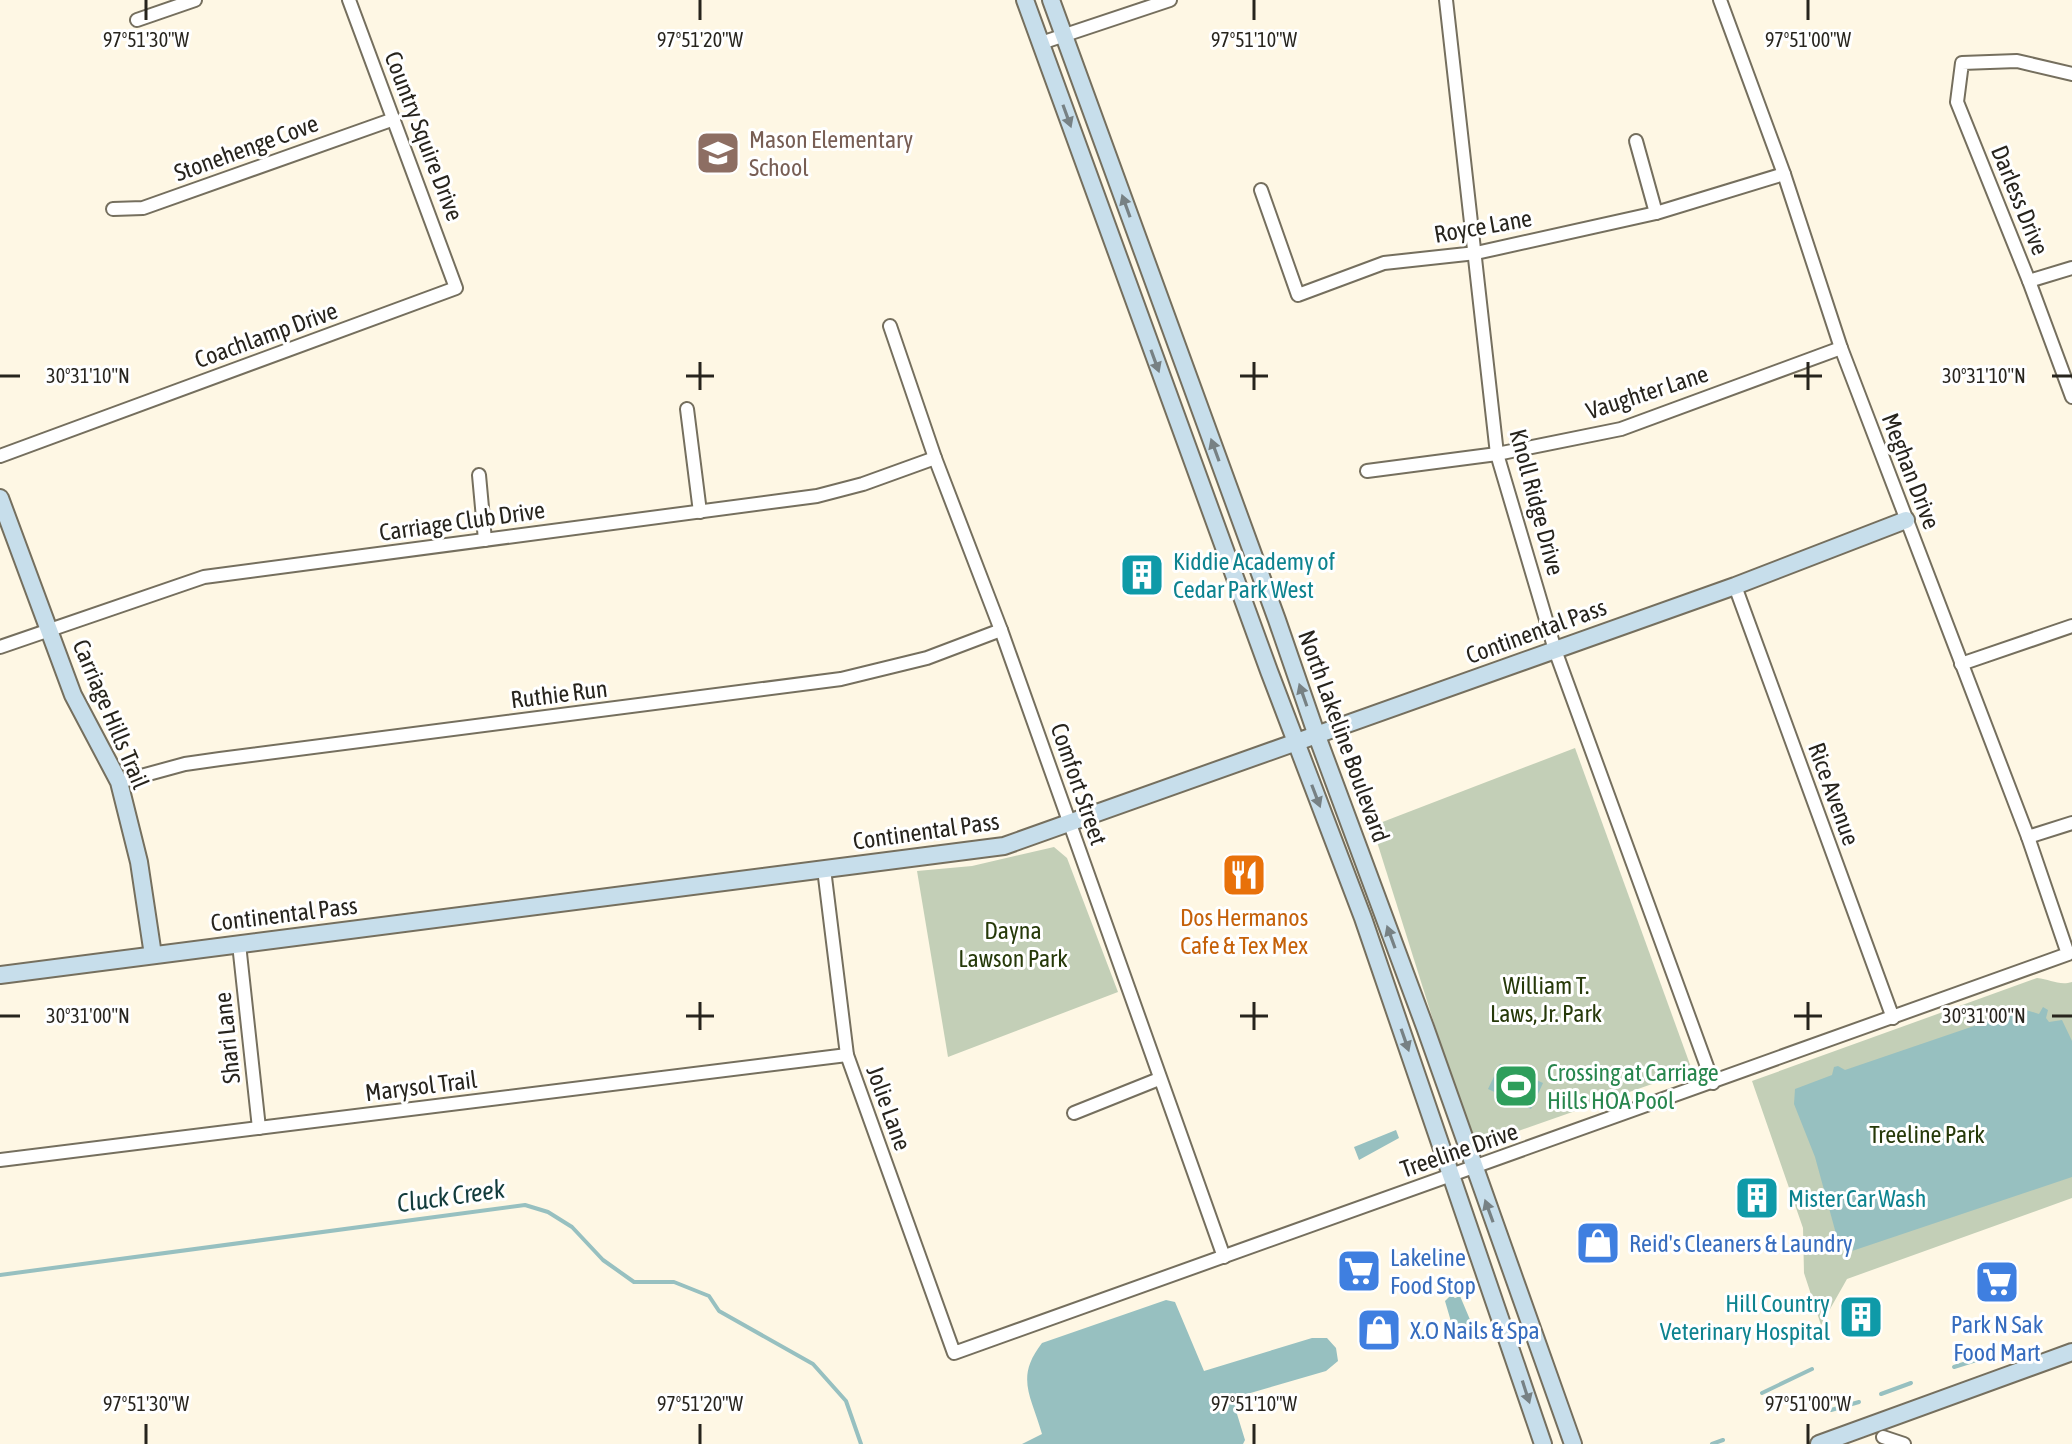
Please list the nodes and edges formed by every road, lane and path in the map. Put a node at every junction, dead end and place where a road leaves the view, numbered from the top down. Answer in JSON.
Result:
{"nodes":[{"id":1,"x":195,"y":0,"type":"edge"},
{"id":2,"x":349,"y":0,"type":"edge"},
{"id":3,"x":1025,"y":0,"type":"edge"},
{"id":4,"x":1051,"y":0,"type":"edge"},
{"id":5,"x":1170,"y":0,"type":"edge"},
{"id":6,"x":1446,"y":0,"type":"edge"},
{"id":7,"x":1720,"y":0,"type":"edge"},
{"id":8,"x":137,"y":20,"type":"dead end"},
{"id":9,"x":1064,"y":35,"type":"junction"},
{"id":10,"x":1041,"y":43,"type":"junction"},
{"id":11,"x":2072,"y":74,"type":"edge"},
{"id":12,"x":394,"y":119,"type":"junction"},
{"id":13,"x":1636,"y":141,"type":"dead end"},
{"id":14,"x":1784,"y":174,"type":"junction"},
{"id":15,"x":1261,"y":190,"type":"dead end"},
{"id":16,"x":113,"y":209,"type":"dead end"},
{"id":17,"x":1656,"y":213,"type":"junction"},
{"id":18,"x":1476,"y":253,"type":"junction"},
{"id":19,"x":2072,"y":268,"type":"edge"},
{"id":20,"x":2029,"y":281,"type":"junction"},
{"id":21,"x":456,"y":288,"type":"joint"},
{"id":22,"x":890,"y":326,"type":"dead end"},
{"id":23,"x":1841,"y":348,"type":"junction"},
{"id":24,"x":2072,"y":397,"type":"edge"},
{"id":25,"x":687,"y":409,"type":"dead end"},
{"id":26,"x":1497,"y":454,"type":"junction"},
{"id":27,"x":0,"y":456,"type":"edge"},
{"id":28,"x":935,"y":458,"type":"junction"},
{"id":29,"x":1367,"y":471,"type":"dead end"},
{"id":30,"x":479,"y":475,"type":"dead end"},
{"id":31,"x":0,"y":498,"type":"edge"},
{"id":32,"x":700,"y":512,"type":"junction"},
{"id":33,"x":1906,"y":520,"type":"junction"},
{"id":34,"x":485,"y":540,"type":"junction"},
{"id":35,"x":1735,"y":586,"type":"junction"},
{"id":36,"x":2072,"y":626,"type":"edge"},
{"id":37,"x":50,"y":629,"type":"junction"},
{"id":38,"x":1001,"y":630,"type":"junction"},
{"id":39,"x":0,"y":647,"type":"edge"},
{"id":40,"x":1555,"y":650,"type":"junction"},
{"id":41,"x":1961,"y":664,"type":"junction"},
{"id":42,"x":1317,"y":736,"type":"junction"},
{"id":43,"x":1295,"y":743,"type":"junction"},
{"id":44,"x":119,"y":782,"type":"junction"},
{"id":45,"x":2072,"y":823,"type":"edge"},
{"id":46,"x":1070,"y":824,"type":"junction"},
{"id":47,"x":2028,"y":837,"type":"junction"},
{"id":48,"x":824,"y":869,"type":"junction"},
{"id":49,"x":239,"y":944,"type":"junction"},
{"id":50,"x":2068,"y":954,"type":"joint"},
{"id":51,"x":153,"y":955,"type":"junction"},
{"id":52,"x":0,"y":975,"type":"edge"},
{"id":53,"x":1893,"y":1018,"type":"junction"},
{"id":54,"x":847,"y":1055,"type":"junction"},
{"id":55,"x":1159,"y":1079,"type":"junction"},
{"id":56,"x":1713,"y":1083,"type":"junction"},
{"id":57,"x":1074,"y":1113,"type":"dead end"},
{"id":58,"x":259,"y":1128,"type":"junction"},
{"id":59,"x":0,"y":1160,"type":"edge"},
{"id":60,"x":1474,"y":1168,"type":"junction"},
{"id":61,"x":1452,"y":1175,"type":"junction"},
{"id":62,"x":1224,"y":1257,"type":"junction"},
{"id":63,"x":2072,"y":1352,"type":"edge"},
{"id":64,"x":954,"y":1353,"type":"joint"},
{"id":65,"x":1880,"y":1435,"type":"edge"},
{"id":66,"x":1543,"y":1444,"type":"edge"},
{"id":67,"x":1573,"y":1444,"type":"edge"},
{"id":68,"x":1819,"y":1444,"type":"edge"},
{"id":69,"x":1904,"y":1444,"type":"edge"}],
"edges":[{"from":1,"to":8,"type":"street"},
{"from":2,"to":12,"type":"street","name":"Country Squire Drive"},
{"from":3,"to":10,"type":"main road","name":"North Lakeline Boulevard"},
{"from":4,"to":9,"type":"main road","name":"North Lakeline Boulevard"},
{"from":5,"to":9,"type":"street"},
{"from":6,"to":18,"type":"street","name":"Knoll Ridge Drive"},
{"from":7,"to":14,"type":"street","name":"Meghan Drive"},
{"from":9,"to":10,"type":"street"},
{"from":42,"to":9,"type":"main road","name":"North Lakeline Boulevard","one_way":true},
{"from":10,"to":43,"type":"main road","name":"North Lakeline Boulevard","one_way":true},
{"from":11,"to":20,"type":"street","name":"Darless Drive"},
{"from":12,"to":16,"type":"street","name":"Stonehenge Cove"},
{"from":12,"to":21,"type":"street","name":"Country Squire Drive"},
{"from":13,"to":17,"type":"street"},
{"from":14,"to":17,"type":"street","name":"Royce Lane"},
{"from":14,"to":23,"type":"street","name":"Meghan Drive"},
{"from":15,"to":18,"type":"street","name":"Royce Lane"},
{"from":17,"to":18,"type":"street","name":"Royce Lane"},
{"from":18,"to":26,"type":"street","name":"Knoll Ridge Drive"},
{"from":19,"to":20,"type":"street"},
{"from":20,"to":24,"type":"street","name":"Darless Drive"},
{"from":21,"to":27,"type":"street","name":"Coachlamp Drive"},
{"from":22,"to":28,"type":"street","name":"Comfort Street"},
{"from":23,"to":26,"type":"street","name":"Vaughter Lane"},
{"from":23,"to":33,"type":"street","name":"Meghan Drive"},
{"from":25,"to":32,"type":"street"},
{"from":26,"to":29,"type":"street","name":"Vaughter Lane"},
{"from":26,"to":40,"type":"street","name":"Knoll Ridge Drive"},
{"from":28,"to":32,"type":"street","name":"Carriage Club Drive"},
{"from":28,"to":38,"type":"street","name":"Comfort Street"},
{"from":30,"to":34,"type":"street"},
{"from":31,"to":37,"type":"main road","name":"Carriage Hills Trail"},
{"from":32,"to":34,"type":"street","name":"Carriage Club Drive"},
{"from":33,"to":35,"type":"main road","name":"Continental Pass"},
{"from":33,"to":41,"type":"street","name":"Meghan Drive"},
{"from":34,"to":37,"type":"street","name":"Carriage Club Drive"},
{"from":35,"to":40,"type":"main road","name":"Continental Pass"},
{"from":35,"to":53,"type":"street","name":"Rice Avenue"},
{"from":36,"to":41,"type":"street"},
{"from":37,"to":39,"type":"street","name":"Carriage Club Drive"},
{"from":37,"to":44,"type":"main road","name":"Carriage Hills Trail"},
{"from":38,"to":44,"type":"street","name":"Ruthie Run"},
{"from":38,"to":46,"type":"street","name":"Comfort Street"},
{"from":40,"to":42,"type":"main road","name":"Continental Pass"},
{"from":40,"to":56,"type":"street","name":"Knoll Ridge Drive"},
{"from":41,"to":47,"type":"street","name":"Meghan Drive"},
{"from":42,"to":43,"type":"main road","name":"Continental Pass"},
{"from":60,"to":42,"type":"main road","name":"North Lakeline Boulevard","one_way":true},
{"from":43,"to":46,"type":"main road","name":"Continental Pass"},
{"from":43,"to":61,"type":"main road","name":"North Lakeline Boulevard","one_way":true},
{"from":44,"to":51,"type":"main road","name":"Carriage Hills Trail"},
{"from":45,"to":47,"type":"street"},
{"from":46,"to":48,"type":"main road","name":"Continental Pass"},
{"from":46,"to":55,"type":"street","name":"Comfort Street"},
{"from":47,"to":50,"type":"street","name":"Meghan Drive"},
{"from":48,"to":49,"type":"main road","name":"Continental Pass"},
{"from":48,"to":54,"type":"street","name":"Jolie Lane"},
{"from":49,"to":51,"type":"main road","name":"Continental Pass"},
{"from":49,"to":58,"type":"street","name":"Shari Lane"},
{"from":50,"to":53,"type":"street","name":"Treeline Drive"},
{"from":51,"to":52,"type":"main road","name":"Continental Pass"},
{"from":53,"to":56,"type":"street","name":"Treeline Drive"},
{"from":54,"to":58,"type":"street","name":"Marysol Trail"},
{"from":54,"to":64,"type":"street","name":"Jolie Lane"},
{"from":55,"to":57,"type":"street"},
{"from":55,"to":62,"type":"street","name":"Comfort Street"},
{"from":56,"to":60,"type":"street","name":"Treeline Drive"},
{"from":58,"to":59,"type":"street","name":"Marysol Trail"},
{"from":60,"to":61,"type":"street","name":"Treeline Drive"},
{"from":67,"to":60,"type":"main road","name":"North Lakeline Boulevard","one_way":true},
{"from":61,"to":62,"type":"street","name":"Treeline Drive"},
{"from":61,"to":66,"type":"main road","name":"North Lakeline Boulevard","one_way":true},
{"from":62,"to":64,"type":"street","name":"Treeline Drive"},
{"from":63,"to":65,"type":"main road"},
{"from":65,"to":68,"type":"main road"},
{"from":65,"to":69,"type":"street"}]}
